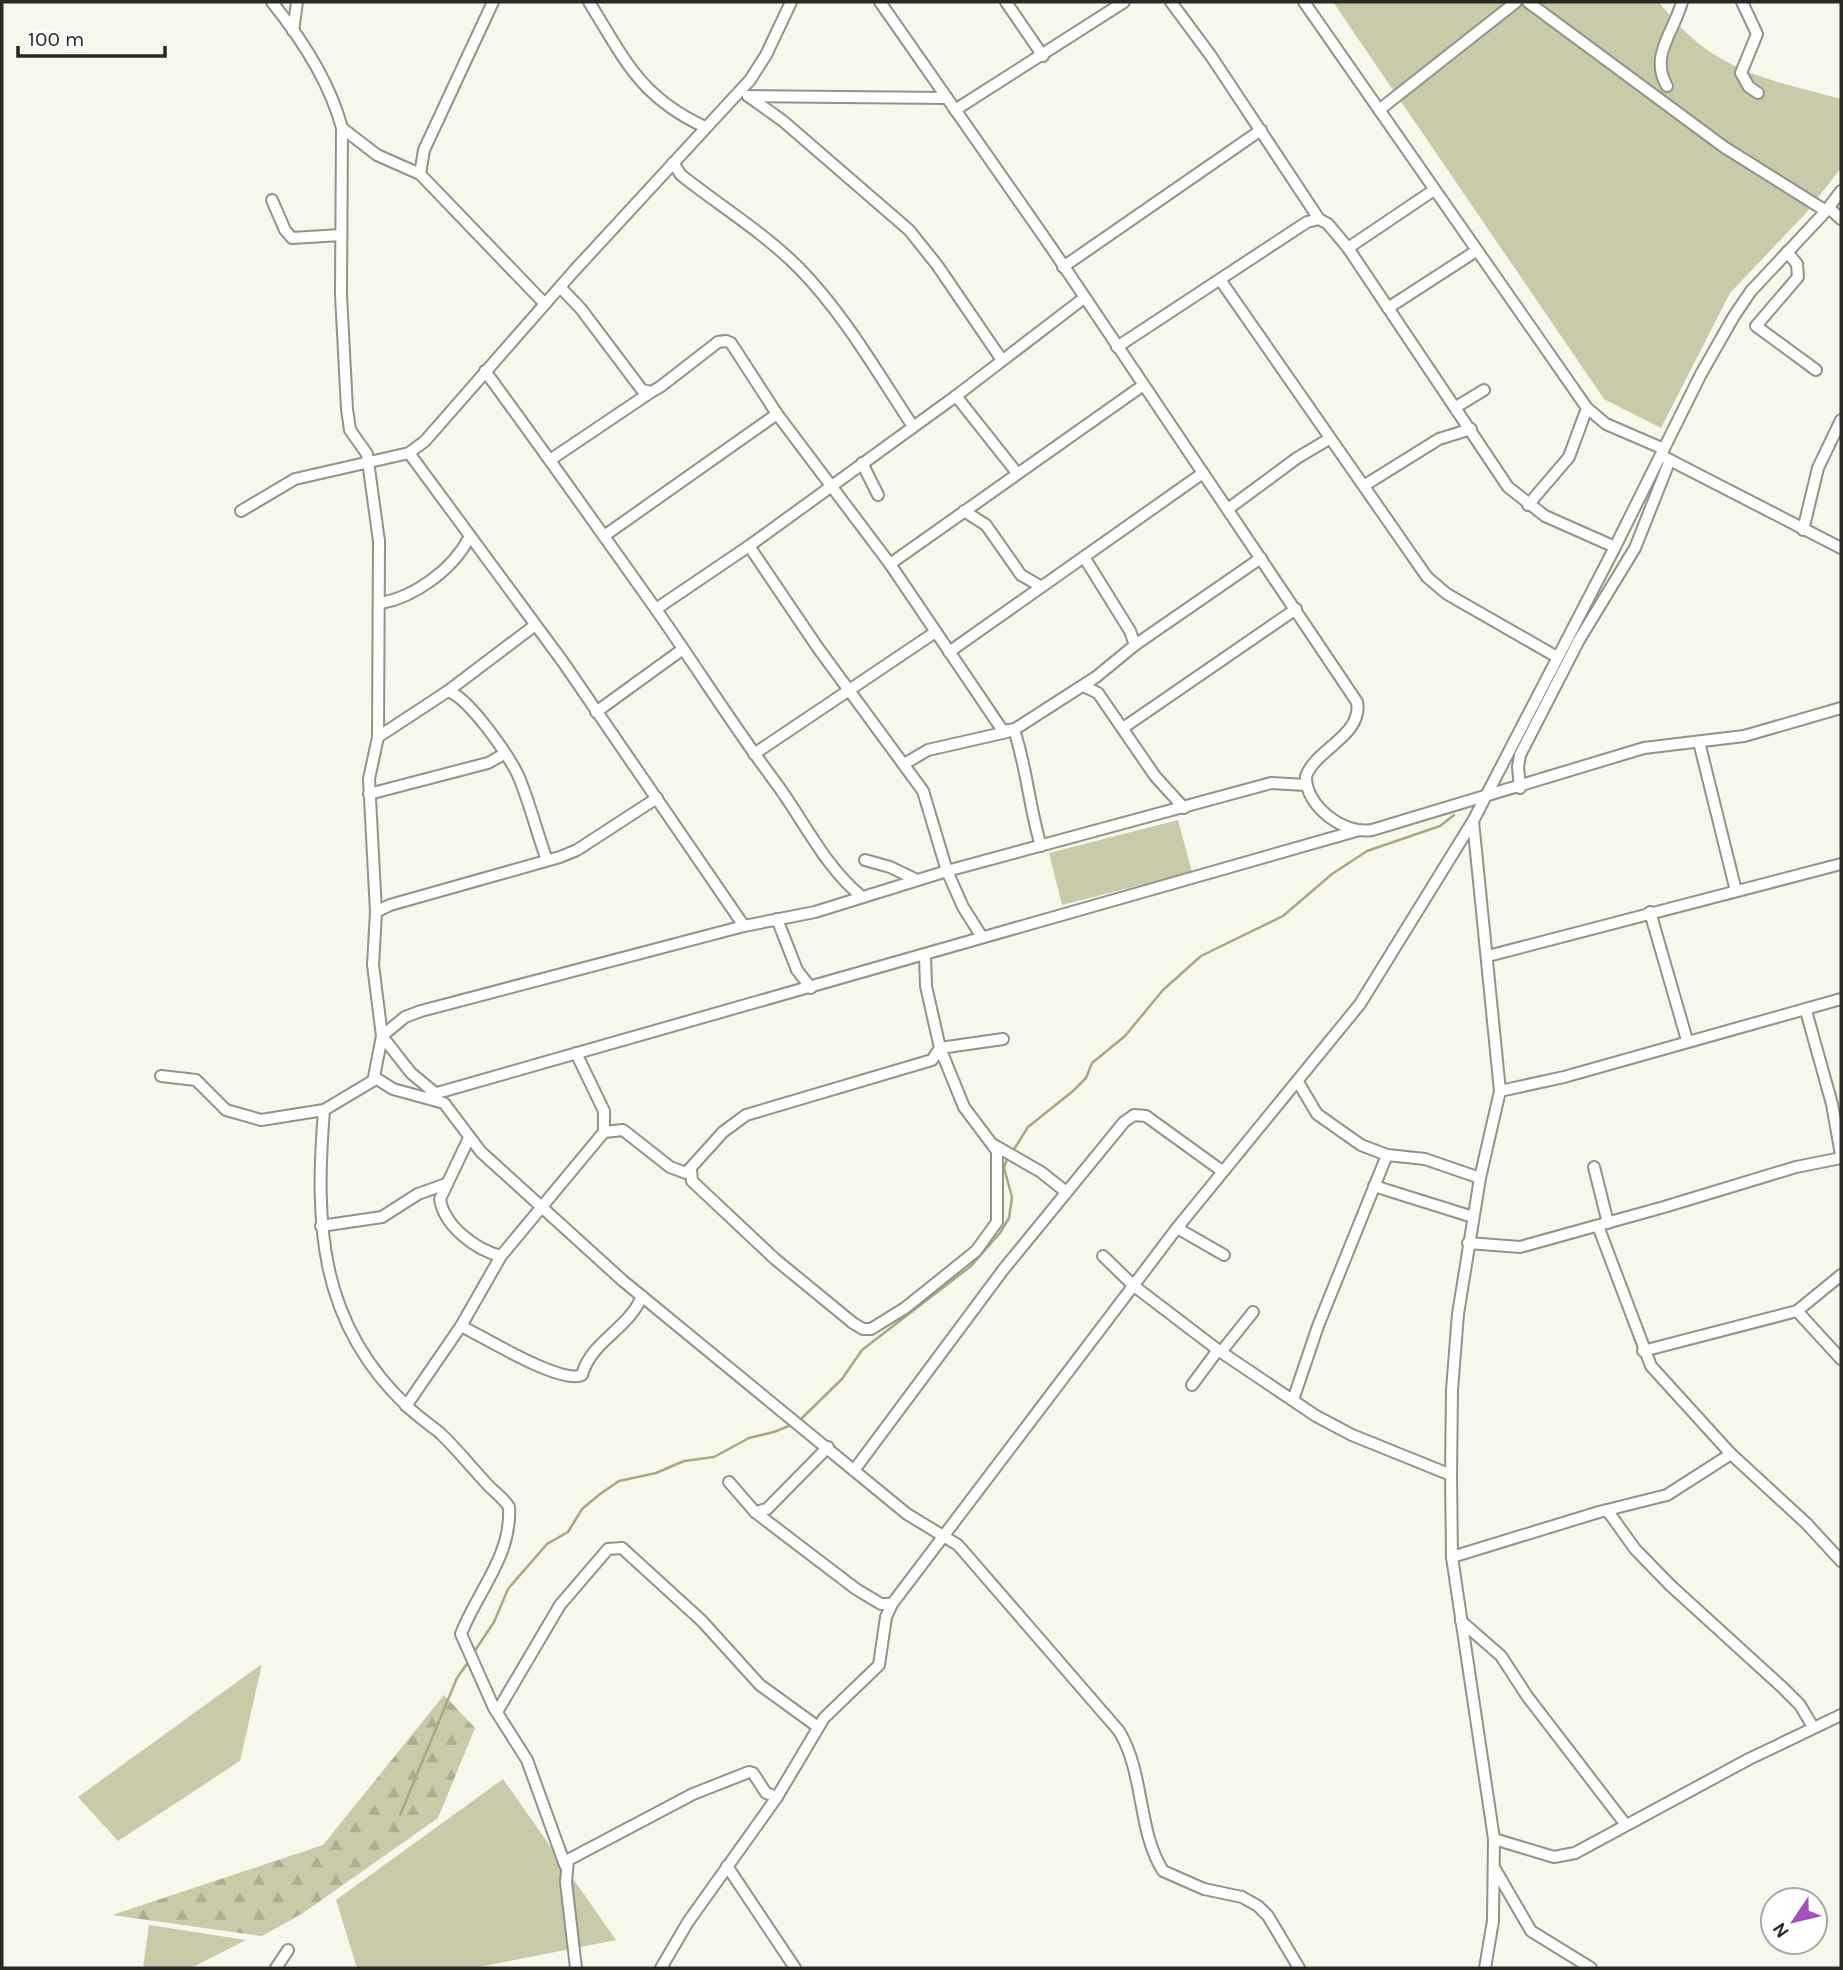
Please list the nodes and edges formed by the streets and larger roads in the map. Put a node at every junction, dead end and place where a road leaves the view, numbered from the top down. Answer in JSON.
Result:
{"nodes":[{"id":1,"x":272,"y":2,"type":"edge"},
{"id":2,"x":297,"y":2,"type":"edge"},
{"id":3,"x":493,"y":2,"type":"edge"},
{"id":4,"x":589,"y":2,"type":"edge"},
{"id":5,"x":790,"y":2,"type":"edge"},
{"id":6,"x":880,"y":2,"type":"edge"},
{"id":7,"x":1006,"y":2,"type":"edge"},
{"id":8,"x":1124,"y":2,"type":"edge"},
{"id":9,"x":1171,"y":2,"type":"edge"},
{"id":10,"x":1304,"y":2,"type":"edge"},
{"id":11,"x":1516,"y":2,"type":"edge"},
{"id":12,"x":1528,"y":2,"type":"edge"},
{"id":13,"x":1682,"y":2,"type":"edge"},
{"id":14,"x":1742,"y":2,"type":"edge"},
{"id":15,"x":293,"y":31,"type":"junction"},
{"id":16,"x":1043,"y":56,"type":"junction"},
{"id":17,"x":1667,"y":86,"type":"dead end"},
{"id":18,"x":744,"y":93,"type":"junction"},
{"id":19,"x":1758,"y":93,"type":"dead end"},
{"id":20,"x":947,"y":97,"type":"junction"},
{"id":21,"x":955,"y":110,"type":"junction"},
{"id":22,"x":1379,"y":110,"type":"junction"},
{"id":23,"x":705,"y":127,"type":"junction"},
{"id":24,"x":342,"y":128,"type":"junction"},
{"id":25,"x":1261,"y":130,"type":"junction"},
{"id":26,"x":673,"y":163,"type":"junction"},
{"id":27,"x":420,"y":174,"type":"junction"},
{"id":28,"x":1434,"y":190,"type":"junction"},
{"id":29,"x":1841,"y":191,"type":"edge"},
{"id":30,"x":272,"y":200,"type":"dead end"},
{"id":31,"x":1828,"y":210,"type":"junction"},
{"id":32,"x":1319,"y":219,"type":"junction"},
{"id":33,"x":1841,"y":219,"type":"edge"},
{"id":34,"x":341,"y":235,"type":"junction"},
{"id":35,"x":1348,"y":248,"type":"junction"},
{"id":36,"x":1476,"y":251,"type":"junction"},
{"id":37,"x":1787,"y":252,"type":"junction"},
{"id":38,"x":1063,"y":267,"type":"junction"},
{"id":39,"x":1221,"y":281,"type":"junction"},
{"id":40,"x":561,"y":288,"type":"junction"},
{"id":41,"x":1084,"y":298,"type":"junction"},
{"id":42,"x":545,"y":304,"type":"junction"},
{"id":43,"x":1388,"y":308,"type":"junction"},
{"id":44,"x":1117,"y":346,"type":"junction"},
{"id":45,"x":1002,"y":360,"type":"junction"},
{"id":46,"x":1816,"y":370,"type":"dead end"},
{"id":47,"x":485,"y":371,"type":"junction"},
{"id":48,"x":1142,"y":386,"type":"junction"},
{"id":49,"x":1484,"y":390,"type":"dead end"},
{"id":50,"x":650,"y":392,"type":"junction"},
{"id":51,"x":956,"y":396,"type":"junction"},
{"id":52,"x":1456,"y":407,"type":"junction"},
{"id":53,"x":1587,"y":408,"type":"junction"},
{"id":54,"x":777,"y":414,"type":"junction"},
{"id":55,"x":1841,"y":420,"type":"edge"},
{"id":56,"x":1606,"y":424,"type":"junction"},
{"id":57,"x":912,"y":425,"type":"junction"},
{"id":58,"x":1582,"y":425,"type":"junction"},
{"id":59,"x":1471,"y":429,"type":"junction"},
{"id":60,"x":1329,"y":439,"type":"junction"},
{"id":61,"x":409,"y":453,"type":"junction"},
{"id":62,"x":1665,"y":455,"type":"junction"},
{"id":63,"x":550,"y":460,"type":"junction"},
{"id":64,"x":369,"y":463,"type":"junction"},
{"id":65,"x":862,"y":463,"type":"junction"},
{"id":66,"x":1017,"y":473,"type":"junction"},
{"id":67,"x":1203,"y":473,"type":"junction"},
{"id":68,"x":1365,"y":485,"type":"junction"},
{"id":69,"x":832,"y":486,"type":"junction"},
{"id":70,"x":878,"y":495,"type":"dead end"},
{"id":71,"x":1528,"y":505,"type":"junction"},
{"id":72,"x":1228,"y":509,"type":"junction"},
{"id":73,"x":241,"y":510,"type":"dead end"},
{"id":74,"x":964,"y":511,"type":"junction"},
{"id":75,"x":1803,"y":530,"type":"junction"},
{"id":76,"x":604,"y":536,"type":"junction"},
{"id":77,"x":469,"y":538,"type":"junction"},
{"id":78,"x":749,"y":546,"type":"junction"},
{"id":79,"x":1615,"y":547,"type":"junction"},
{"id":80,"x":1841,"y":548,"type":"edge"},
{"id":81,"x":1084,"y":557,"type":"junction"},
{"id":82,"x":1261,"y":558,"type":"junction"},
{"id":83,"x":890,"y":565,"type":"junction"},
{"id":84,"x":1040,"y":586,"type":"junction"},
{"id":85,"x":381,"y":603,"type":"junction"},
{"id":86,"x":656,"y":609,"type":"junction"},
{"id":87,"x":1296,"y":609,"type":"junction"},
{"id":88,"x":534,"y":625,"type":"junction"},
{"id":89,"x":934,"y":633,"type":"junction"},
{"id":90,"x":1135,"y":645,"type":"junction"},
{"id":91,"x":683,"y":649,"type":"junction"},
{"id":92,"x":949,"y":652,"type":"junction"},
{"id":93,"x":1558,"y":657,"type":"junction"},
{"id":94,"x":1096,"y":677,"type":"junction"},
{"id":95,"x":1083,"y":686,"type":"junction"},
{"id":96,"x":448,"y":691,"type":"junction"},
{"id":97,"x":850,"y":692,"type":"junction"},
{"id":98,"x":1098,"y":694,"type":"junction"},
{"id":99,"x":1841,"y":708,"type":"edge"},
{"id":100,"x":596,"y":712,"type":"junction"},
{"id":101,"x":1123,"y":728,"type":"junction"},
{"id":102,"x":1011,"y":731,"type":"junction"},
{"id":103,"x":378,"y":737,"type":"junction"},
{"id":104,"x":1699,"y":742,"type":"junction"},
{"id":105,"x":503,"y":754,"type":"junction"},
{"id":106,"x":754,"y":754,"type":"junction"},
{"id":107,"x":904,"y":764,"type":"junction"},
{"id":108,"x":1306,"y":785,"type":"junction"},
{"id":109,"x":1520,"y":788,"type":"junction"},
{"id":110,"x":369,"y":794,"type":"junction"},
{"id":111,"x":1483,"y":797,"type":"junction"},
{"id":112,"x":657,"y":799,"type":"junction"},
{"id":113,"x":1184,"y":808,"type":"junction"},
{"id":114,"x":1472,"y":821,"type":"junction"},
{"id":115,"x":1356,"y":831,"type":"junction"},
{"id":116,"x":1041,"y":846,"type":"junction"},
{"id":117,"x":547,"y":860,"type":"junction"},
{"id":118,"x":865,"y":860,"type":"dead end"},
{"id":119,"x":1841,"y":864,"type":"edge"},
{"id":120,"x":947,"y":871,"type":"junction"},
{"id":121,"x":917,"y":880,"type":"junction"},
{"id":122,"x":1736,"y":891,"type":"junction"},
{"id":123,"x":862,"y":897,"type":"junction"},
{"id":124,"x":376,"y":912,"type":"junction"},
{"id":125,"x":1650,"y":912,"type":"junction"},
{"id":126,"x":777,"y":919,"type":"junction"},
{"id":127,"x":744,"y":926,"type":"junction"},
{"id":128,"x":982,"y":937,"type":"junction"},
{"id":129,"x":925,"y":956,"type":"junction"},
{"id":130,"x":1488,"y":956,"type":"junction"},
{"id":131,"x":810,"y":988,"type":"junction"},
{"id":132,"x":1841,"y":999,"type":"edge"},
{"id":133,"x":1806,"y":1010,"type":"junction"},
{"id":134,"x":382,"y":1036,"type":"junction"},
{"id":135,"x":1003,"y":1039,"type":"dead end"},
{"id":136,"x":1687,"y":1041,"type":"junction"},
{"id":137,"x":940,"y":1048,"type":"junction"},
{"id":138,"x":576,"y":1053,"type":"junction"},
{"id":139,"x":161,"y":1076,"type":"dead end"},
{"id":140,"x":376,"y":1079,"type":"junction"},
{"id":141,"x":1298,"y":1082,"type":"junction"},
{"id":142,"x":455,"y":1088,"type":"junction"},
{"id":143,"x":1500,"y":1091,"type":"junction"},
{"id":144,"x":430,"y":1095,"type":"junction"},
{"id":145,"x":324,"y":1110,"type":"junction"},
{"id":146,"x":451,"y":1111,"type":"junction"},
{"id":147,"x":604,"y":1132,"type":"junction"},
{"id":148,"x":468,"y":1138,"type":"junction"},
{"id":149,"x":994,"y":1144,"type":"junction"},
{"id":150,"x":1387,"y":1155,"type":"junction"},
{"id":151,"x":1841,"y":1157,"type":"edge"},
{"id":152,"x":1594,"y":1167,"type":"dead end"},
{"id":153,"x":691,"y":1170,"type":"junction"},
{"id":154,"x":1222,"y":1171,"type":"junction"},
{"id":155,"x":1480,"y":1178,"type":"junction"},
{"id":156,"x":446,"y":1184,"type":"junction"},
{"id":157,"x":1374,"y":1185,"type":"junction"},
{"id":158,"x":1065,"y":1191,"type":"junction"},
{"id":159,"x":543,"y":1206,"type":"junction"},
{"id":160,"x":1473,"y":1217,"type":"junction"},
{"id":161,"x":1603,"y":1225,"type":"junction"},
{"id":162,"x":321,"y":1226,"type":"junction"},
{"id":163,"x":1177,"y":1228,"type":"junction"},
{"id":164,"x":1468,"y":1243,"type":"junction"},
{"id":165,"x":1224,"y":1255,"type":"dead end"},
{"id":166,"x":501,"y":1256,"type":"junction"},
{"id":167,"x":1103,"y":1256,"type":"dead end"},
{"id":168,"x":1841,"y":1275,"type":"edge"},
{"id":169,"x":1134,"y":1286,"type":"junction"},
{"id":170,"x":642,"y":1296,"type":"junction"},
{"id":171,"x":1797,"y":1311,"type":"junction"},
{"id":172,"x":1253,"y":1312,"type":"dead end"},
{"id":173,"x":461,"y":1326,"type":"junction"},
{"id":174,"x":1220,"y":1351,"type":"junction"},
{"id":175,"x":1643,"y":1351,"type":"junction"},
{"id":176,"x":1841,"y":1359,"type":"edge"},
{"id":177,"x":1192,"y":1385,"type":"dead end"},
{"id":178,"x":1293,"y":1400,"type":"junction"},
{"id":179,"x":406,"y":1406,"type":"junction"},
{"id":180,"x":828,"y":1447,"type":"junction"},
{"id":181,"x":1731,"y":1454,"type":"junction"},
{"id":182,"x":855,"y":1469,"type":"junction"},
{"id":183,"x":1451,"y":1475,"type":"junction"},
{"id":184,"x":729,"y":1482,"type":"dead end"},
{"id":185,"x":1607,"y":1510,"type":"junction"},
{"id":186,"x":755,"y":1512,"type":"junction"},
{"id":187,"x":943,"y":1537,"type":"junction"},
{"id":188,"x":1452,"y":1557,"type":"junction"},
{"id":189,"x":1841,"y":1561,"type":"edge"},
{"id":190,"x":892,"y":1604,"type":"junction"},
{"id":191,"x":1461,"y":1620,"type":"junction"},
{"id":192,"x":497,"y":1712,"type":"junction"},
{"id":193,"x":1841,"y":1715,"type":"edge"},
{"id":194,"x":818,"y":1727,"type":"junction"},
{"id":195,"x":1813,"y":1727,"type":"junction"},
{"id":196,"x":777,"y":1797,"type":"junction"},
{"id":197,"x":1626,"y":1825,"type":"junction"},
{"id":198,"x":1494,"y":1839,"type":"junction"},
{"id":199,"x":565,"y":1865,"type":"junction"},
{"id":200,"x":727,"y":1866,"type":"junction"},
{"id":201,"x":1493,"y":1866,"type":"junction"},
{"id":202,"x":288,"y":1950,"type":"dead end"},
{"id":203,"x":276,"y":1968,"type":"edge"},
{"id":204,"x":576,"y":1968,"type":"edge"},
{"id":205,"x":661,"y":1968,"type":"edge"},
{"id":206,"x":795,"y":1968,"type":"edge"},
{"id":207,"x":1299,"y":1968,"type":"edge"},
{"id":208,"x":1485,"y":1968,"type":"edge"},
{"id":209,"x":1591,"y":1968,"type":"edge"}],
"edges":[{"from":1,"to":15,"type":"street"},
{"from":2,"to":15,"type":"street"},
{"from":3,"to":27,"type":"street"},
{"from":4,"to":23,"type":"street"},
{"from":5,"to":18,"type":"street"},
{"from":6,"to":20,"type":"street"},
{"from":7,"to":16,"type":"street"},
{"from":8,"to":16,"type":"street"},
{"from":9,"to":25,"type":"street"},
{"from":10,"to":22,"type":"street"},
{"from":11,"to":22,"type":"street"},
{"from":12,"to":31,"type":"street"},
{"from":13,"to":17,"type":"street"},
{"from":14,"to":19,"type":"street"},
{"from":15,"to":24,"type":"street"},
{"from":16,"to":21,"type":"street"},
{"from":18,"to":20,"type":"street"},
{"from":18,"to":23,"type":"street"},
{"from":18,"to":45,"type":"street"},
{"from":20,"to":21,"type":"street"},
{"from":21,"to":38,"type":"street"},
{"from":22,"to":28,"type":"street"},
{"from":23,"to":26,"type":"street"},
{"from":24,"to":27,"type":"street"},
{"from":24,"to":34,"type":"street"},
{"from":25,"to":32,"type":"street"},
{"from":25,"to":38,"type":"street"},
{"from":26,"to":40,"type":"street"},
{"from":26,"to":57,"type":"street"},
{"from":27,"to":42,"type":"street"},
{"from":28,"to":35,"type":"street"},
{"from":28,"to":36,"type":"street"},
{"from":29,"to":31,"type":"street"},
{"from":30,"to":34,"type":"street"},
{"from":31,"to":33,"type":"street"},
{"from":31,"to":37,"type":"street"},
{"from":32,"to":35,"type":"street"},
{"from":32,"to":39,"type":"street"},
{"from":34,"to":64,"type":"street"},
{"from":35,"to":43,"type":"street"},
{"from":36,"to":43,"type":"street"},
{"from":36,"to":53,"type":"street"},
{"from":37,"to":46,"type":"street"},
{"from":37,"to":62,"type":"street"},
{"from":38,"to":41,"type":"street"},
{"from":39,"to":44,"type":"street"},
{"from":39,"to":60,"type":"street"},
{"from":40,"to":42,"type":"street"},
{"from":40,"to":50,"type":"street"},
{"from":41,"to":44,"type":"street"},
{"from":41,"to":45,"type":"street"},
{"from":42,"to":47,"type":"street"},
{"from":43,"to":52,"type":"street"},
{"from":44,"to":48,"type":"street"},
{"from":45,"to":51,"type":"street"},
{"from":47,"to":61,"type":"street"},
{"from":47,"to":63,"type":"street"},
{"from":48,"to":66,"type":"street"},
{"from":48,"to":67,"type":"street"},
{"from":49,"to":52,"type":"street"},
{"from":50,"to":54,"type":"street"},
{"from":50,"to":63,"type":"street"},
{"from":51,"to":57,"type":"street"},
{"from":51,"to":66,"type":"street"},
{"from":52,"to":59,"type":"street"},
{"from":53,"to":56,"type":"street"},
{"from":53,"to":58,"type":"street"},
{"from":54,"to":69,"type":"street"},
{"from":54,"to":76,"type":"street"},
{"from":55,"to":75,"type":"street"},
{"from":56,"to":58,"type":"street"},
{"from":56,"to":62,"type":"street"},
{"from":57,"to":65,"type":"street"},
{"from":58,"to":71,"type":"street"},
{"from":59,"to":68,"type":"street"},
{"from":59,"to":71,"type":"street"},
{"from":60,"to":68,"type":"street"},
{"from":60,"to":72,"type":"street"},
{"from":61,"to":64,"type":"street"},
{"from":61,"to":77,"type":"street"},
{"from":62,"to":75,"type":"street"},
{"from":62,"to":79,"type":"street"},
{"from":62,"to":109,"type":"street"},
{"from":63,"to":76,"type":"street"},
{"from":64,"to":73,"type":"street"},
{"from":64,"to":85,"type":"street"},
{"from":65,"to":69,"type":"street"},
{"from":65,"to":70,"type":"street"},
{"from":66,"to":74,"type":"street"},
{"from":67,"to":72,"type":"street"},
{"from":67,"to":81,"type":"street"},
{"from":68,"to":93,"type":"street"},
{"from":69,"to":78,"type":"street"},
{"from":69,"to":83,"type":"street"},
{"from":71,"to":79,"type":"street"},
{"from":72,"to":82,"type":"street"},
{"from":74,"to":83,"type":"street"},
{"from":74,"to":84,"type":"street"},
{"from":75,"to":80,"type":"street"},
{"from":76,"to":86,"type":"street"},
{"from":77,"to":85,"type":"street"},
{"from":77,"to":88,"type":"street"},
{"from":78,"to":86,"type":"street"},
{"from":78,"to":97,"type":"street"},
{"from":79,"to":93,"type":"street"},
{"from":81,"to":84,"type":"street"},
{"from":81,"to":90,"type":"street"},
{"from":82,"to":87,"type":"street"},
{"from":82,"to":90,"type":"street"},
{"from":83,"to":89,"type":"street"},
{"from":84,"to":92,"type":"street"},
{"from":85,"to":103,"type":"street"},
{"from":86,"to":91,"type":"street"},
{"from":87,"to":101,"type":"street"},
{"from":87,"to":108,"type":"street"},
{"from":88,"to":96,"type":"street"},
{"from":88,"to":100,"type":"street"},
{"from":89,"to":92,"type":"street"},
{"from":89,"to":97,"type":"street"},
{"from":90,"to":94,"type":"street"},
{"from":91,"to":100,"type":"street"},
{"from":91,"to":106,"type":"street"},
{"from":92,"to":102,"type":"street"},
{"from":93,"to":111,"type":"street"},
{"from":94,"to":95,"type":"street"},
{"from":94,"to":98,"type":"street"},
{"from":95,"to":98,"type":"street"},
{"from":95,"to":102,"type":"street"},
{"from":96,"to":103,"type":"street"},
{"from":96,"to":105,"type":"street"},
{"from":97,"to":106,"type":"street"},
{"from":97,"to":107,"type":"street"},
{"from":98,"to":101,"type":"street"},
{"from":99,"to":104,"type":"street"},
{"from":100,"to":112,"type":"street"},
{"from":101,"to":113,"type":"street"},
{"from":102,"to":107,"type":"street"},
{"from":102,"to":116,"type":"street"},
{"from":103,"to":110,"type":"street"},
{"from":104,"to":109,"type":"street"},
{"from":104,"to":122,"type":"street"},
{"from":105,"to":110,"type":"street"},
{"from":105,"to":117,"type":"street"},
{"from":106,"to":123,"type":"street"},
{"from":107,"to":120,"type":"street"},
{"from":108,"to":113,"type":"street"},
{"from":108,"to":115,"type":"street"},
{"from":109,"to":111,"type":"street"},
{"from":110,"to":124,"type":"street"},
{"from":111,"to":114,"type":"street"},
{"from":111,"to":115,"type":"street"},
{"from":112,"to":117,"type":"street"},
{"from":112,"to":127,"type":"street"},
{"from":113,"to":116,"type":"street"},
{"from":114,"to":130,"type":"street"},
{"from":114,"to":141,"type":"street"},
{"from":115,"to":128,"type":"street"},
{"from":116,"to":120,"type":"street"},
{"from":117,"to":124,"type":"street"},
{"from":118,"to":121,"type":"street"},
{"from":119,"to":122,"type":"street"},
{"from":120,"to":121,"type":"street"},
{"from":120,"to":128,"type":"street"},
{"from":121,"to":123,"type":"street"},
{"from":122,"to":125,"type":"street"},
{"from":123,"to":126,"type":"street"},
{"from":124,"to":134,"type":"street"},
{"from":125,"to":130,"type":"street"},
{"from":125,"to":136,"type":"street"},
{"from":126,"to":127,"type":"street"},
{"from":126,"to":131,"type":"street"},
{"from":127,"to":134,"type":"street"},
{"from":128,"to":129,"type":"street"},
{"from":129,"to":131,"type":"street"},
{"from":129,"to":137,"type":"street"},
{"from":130,"to":143,"type":"street"},
{"from":131,"to":138,"type":"street"},
{"from":132,"to":133,"type":"street"},
{"from":133,"to":136,"type":"street"},
{"from":133,"to":151,"type":"street"},
{"from":134,"to":140,"type":"street"},
{"from":134,"to":144,"type":"street"},
{"from":135,"to":137,"type":"street"},
{"from":136,"to":143,"type":"street"},
{"from":137,"to":149,"type":"street"},
{"from":137,"to":153,"type":"street"},
{"from":138,"to":142,"type":"street"},
{"from":138,"to":147,"type":"street"},
{"from":139,"to":145,"type":"street"},
{"from":140,"to":144,"type":"street"},
{"from":140,"to":145,"type":"street"},
{"from":141,"to":150,"type":"street"},
{"from":141,"to":154,"type":"street"},
{"from":142,"to":144,"type":"street"},
{"from":142,"to":146,"type":"street"},
{"from":143,"to":155,"type":"street"},
{"from":144,"to":146,"type":"street"},
{"from":145,"to":162,"type":"street"},
{"from":146,"to":148,"type":"street"},
{"from":147,"to":153,"type":"street"},
{"from":147,"to":159,"type":"street"},
{"from":148,"to":156,"type":"street"},
{"from":148,"to":159,"type":"street"},
{"from":149,"to":153,"type":"street"},
{"from":149,"to":158,"type":"street"},
{"from":150,"to":155,"type":"street"},
{"from":150,"to":157,"type":"street"},
{"from":151,"to":161,"type":"street"},
{"from":152,"to":161,"type":"street"},
{"from":154,"to":158,"type":"street"},
{"from":154,"to":163,"type":"street"},
{"from":155,"to":160,"type":"street"},
{"from":156,"to":162,"type":"street"},
{"from":156,"to":166,"type":"street"},
{"from":157,"to":160,"type":"street"},
{"from":157,"to":178,"type":"street"},
{"from":158,"to":182,"type":"street"},
{"from":159,"to":166,"type":"street"},
{"from":159,"to":170,"type":"street"},
{"from":160,"to":164,"type":"street"},
{"from":161,"to":164,"type":"street"},
{"from":161,"to":175,"type":"street"},
{"from":162,"to":179,"type":"street"},
{"from":163,"to":165,"type":"street"},
{"from":163,"to":169,"type":"street"},
{"from":164,"to":183,"type":"street"},
{"from":166,"to":173,"type":"street"},
{"from":167,"to":169,"type":"street"},
{"from":168,"to":171,"type":"street"},
{"from":169,"to":174,"type":"street"},
{"from":169,"to":187,"type":"street"},
{"from":170,"to":173,"type":"street"},
{"from":170,"to":180,"type":"street"},
{"from":171,"to":175,"type":"street"},
{"from":171,"to":176,"type":"street"},
{"from":172,"to":174,"type":"street"},
{"from":173,"to":179,"type":"street"},
{"from":174,"to":177,"type":"street"},
{"from":174,"to":178,"type":"street"},
{"from":175,"to":181,"type":"street"},
{"from":178,"to":183,"type":"street"},
{"from":179,"to":192,"type":"street"},
{"from":180,"to":182,"type":"street"},
{"from":180,"to":186,"type":"street"},
{"from":181,"to":185,"type":"street"},
{"from":181,"to":189,"type":"street"},
{"from":182,"to":187,"type":"street"},
{"from":183,"to":188,"type":"street"},
{"from":184,"to":186,"type":"street"},
{"from":185,"to":188,"type":"street"},
{"from":185,"to":195,"type":"street"},
{"from":186,"to":190,"type":"street"},
{"from":187,"to":190,"type":"street"},
{"from":187,"to":207,"type":"street"},
{"from":188,"to":191,"type":"street"},
{"from":190,"to":194,"type":"street"},
{"from":191,"to":197,"type":"street"},
{"from":191,"to":198,"type":"street"},
{"from":192,"to":194,"type":"street"},
{"from":192,"to":199,"type":"street"},
{"from":193,"to":195,"type":"street"},
{"from":194,"to":196,"type":"street"},
{"from":195,"to":197,"type":"street"},
{"from":196,"to":199,"type":"street"},
{"from":196,"to":200,"type":"street"},
{"from":197,"to":198,"type":"street"},
{"from":198,"to":201,"type":"street"},
{"from":199,"to":204,"type":"street"},
{"from":200,"to":205,"type":"street"},
{"from":200,"to":206,"type":"street"},
{"from":201,"to":208,"type":"street"},
{"from":201,"to":209,"type":"street"},
{"from":202,"to":203,"type":"street"}]}
